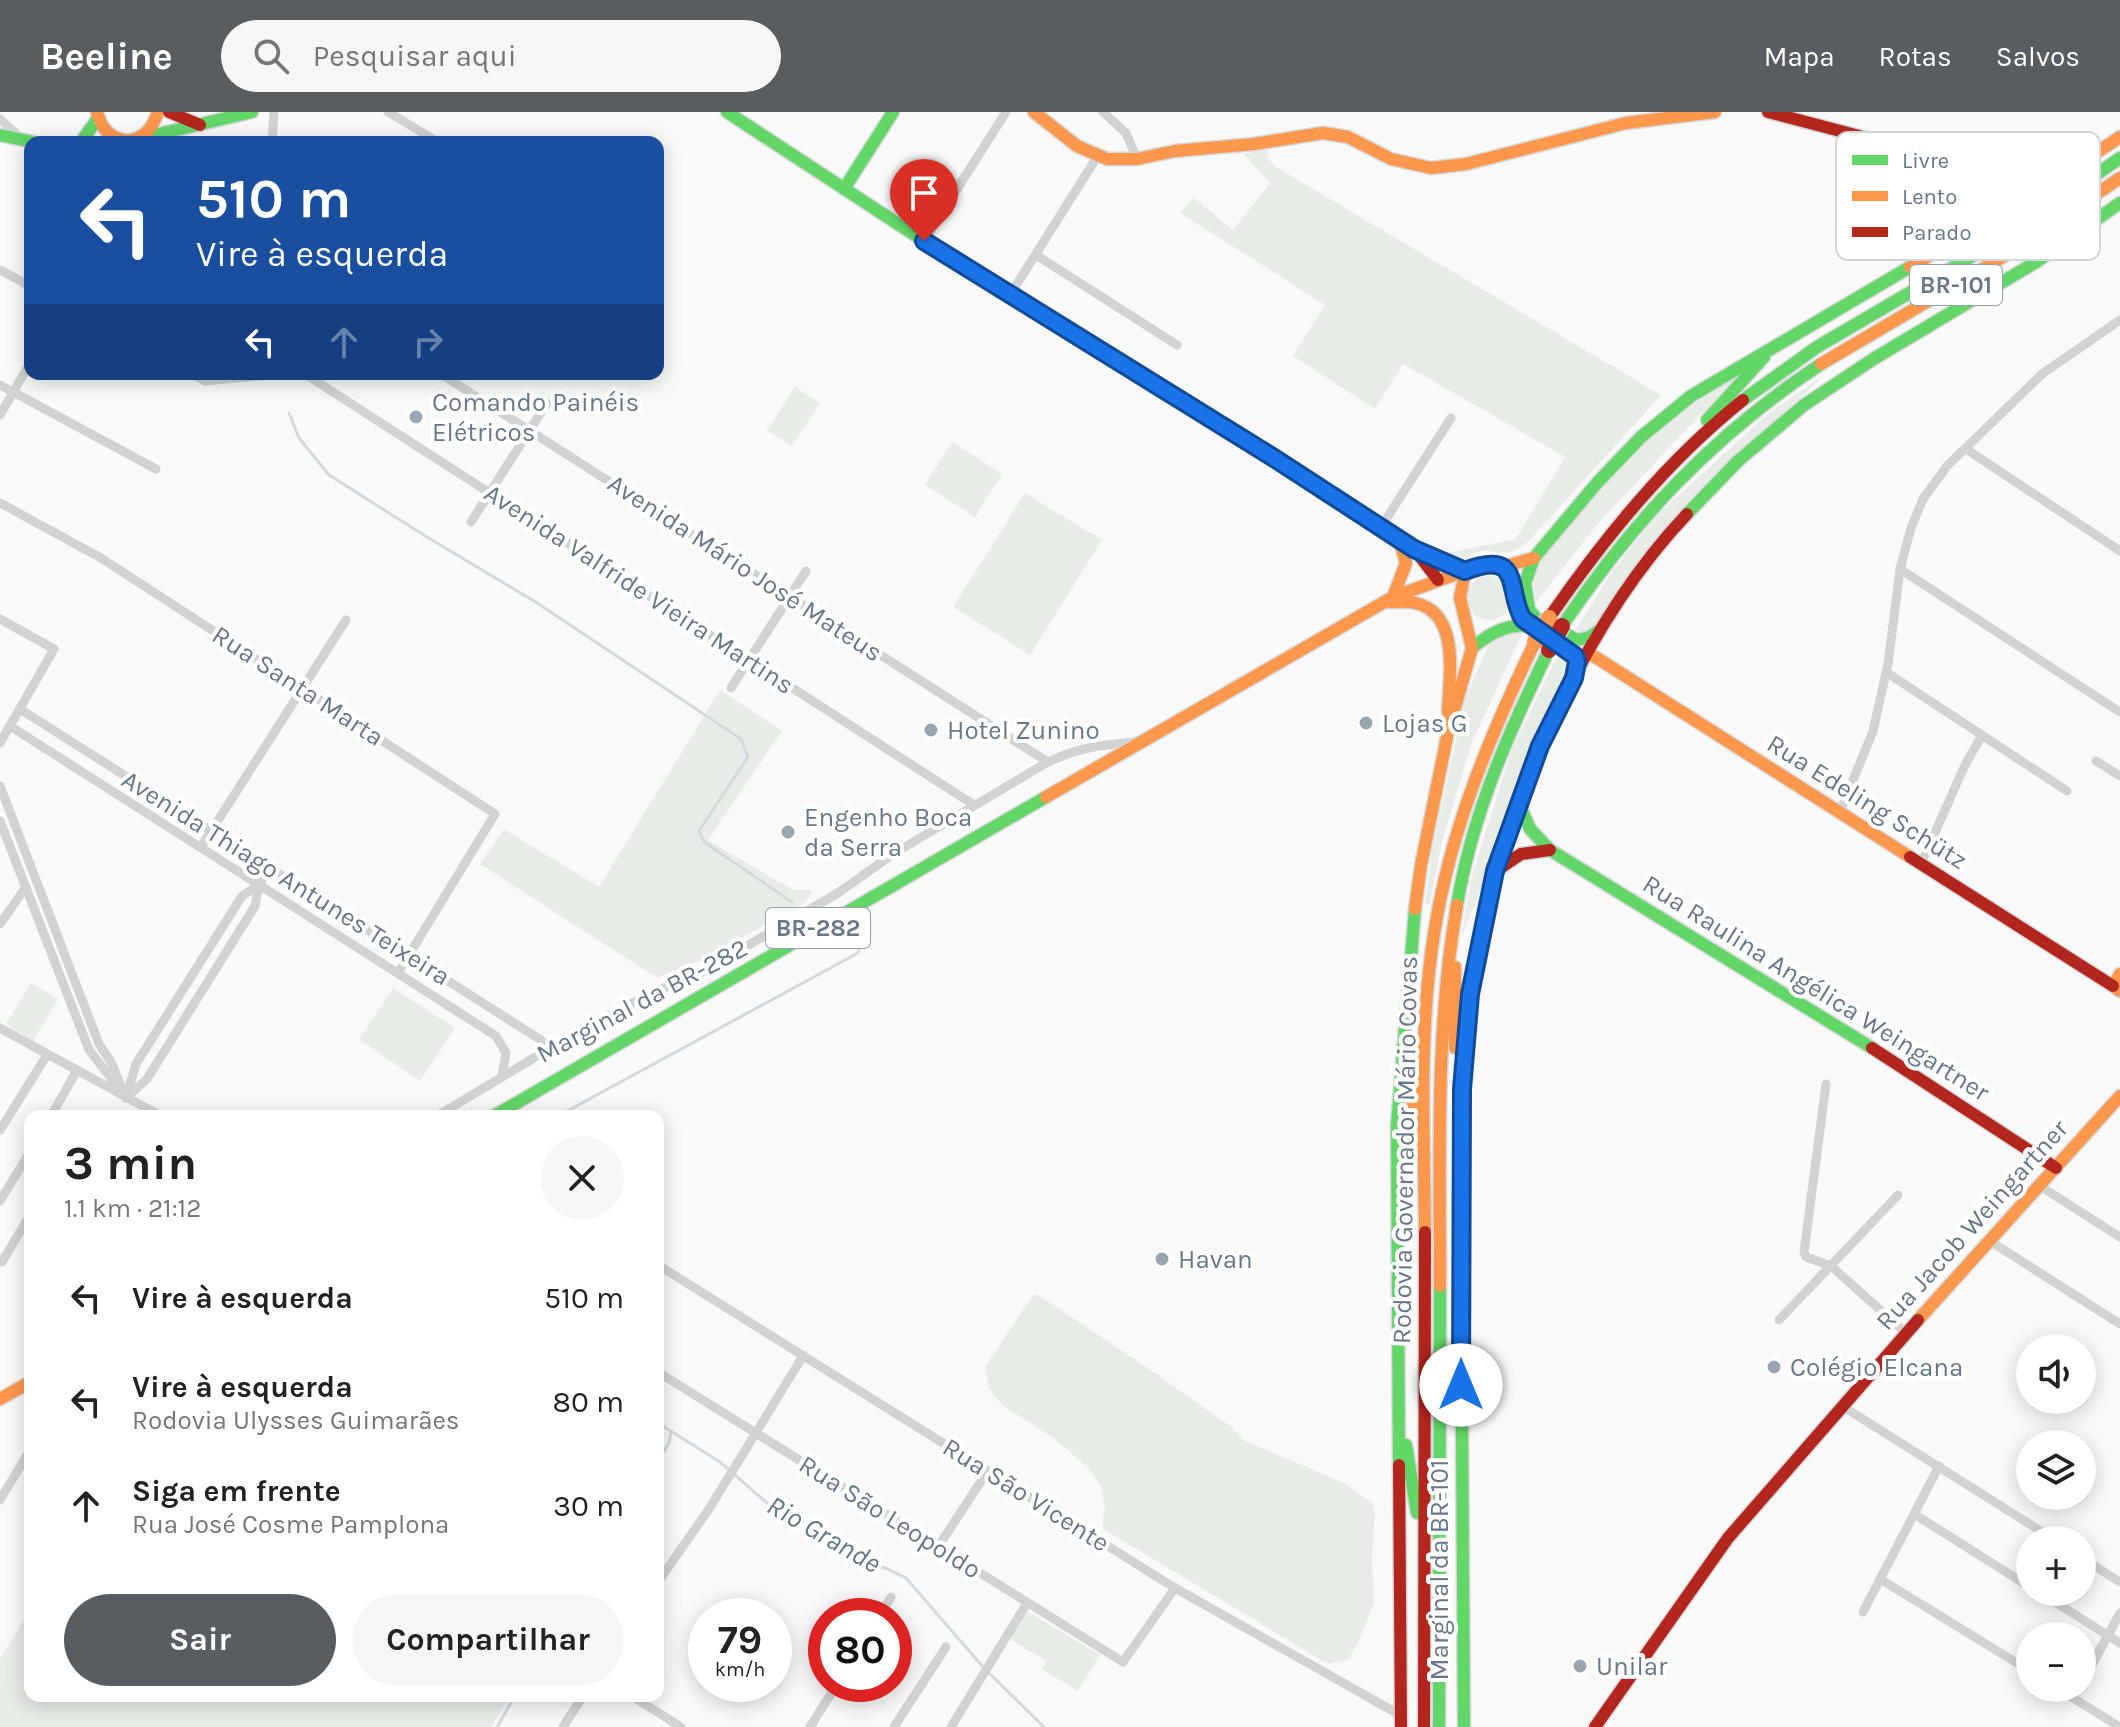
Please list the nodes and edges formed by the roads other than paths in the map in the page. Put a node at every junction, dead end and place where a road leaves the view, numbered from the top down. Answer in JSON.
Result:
{"nodes":[{"id":1,"x":158,"y":112,"type":"edge"},
{"id":2,"x":169,"y":112,"type":"edge"},
{"id":3,"x":252,"y":112,"type":"edge"},
{"id":4,"x":274,"y":112,"type":"edge"},
{"id":5,"x":388,"y":112,"type":"edge"},
{"id":6,"x":727,"y":112,"type":"edge"},
{"id":7,"x":893,"y":112,"type":"edge"},
{"id":8,"x":1006,"y":112,"type":"edge"},
{"id":9,"x":1034,"y":112,"type":"edge"},
{"id":10,"x":1103,"y":112,"type":"edge"},
{"id":11,"x":1715,"y":112,"type":"edge"},
{"id":12,"x":1768,"y":112,"type":"edge"},
{"id":13,"x":97,"y":115,"type":"edge"},
{"id":14,"x":200,"y":125,"type":"junction"},
{"id":15,"x":2,"y":128,"type":"edge"},
{"id":16,"x":1844,"y":132,"type":"edge"},
{"id":17,"x":85,"y":136,"type":"edge"},
{"id":18,"x":112,"y":136,"type":"edge"},
{"id":19,"x":139,"y":136,"type":"edge"},
{"id":20,"x":153,"y":136,"type":"edge"},
{"id":21,"x":272,"y":136,"type":"edge"},
{"id":22,"x":428,"y":136,"type":"edge"},
{"id":23,"x":2120,"y":137,"type":"edge"},
{"id":24,"x":24,"y":139,"type":"edge"},
{"id":25,"x":2100,"y":150,"type":"edge"},
{"id":26,"x":1097,"y":157,"type":"junction"},
{"id":27,"x":2120,"y":158,"type":"edge"},
{"id":28,"x":1137,"y":159,"type":"junction"},
{"id":29,"x":2100,"y":172,"type":"edge"},
{"id":30,"x":2120,"y":178,"type":"edge"},
{"id":31,"x":844,"y":189,"type":"junction"},
{"id":32,"x":2100,"y":192,"type":"edge"},
{"id":33,"x":2120,"y":203,"type":"edge"},
{"id":34,"x":2100,"y":217,"type":"edge"},
{"id":35,"x":924,"y":241,"type":"junction"},
{"id":36,"x":1036,"y":255,"type":"junction"},
{"id":37,"x":1920,"y":260,"type":"edge"},
{"id":38,"x":1967,"y":260,"type":"edge"},
{"id":39,"x":1999,"y":260,"type":"edge"},
{"id":40,"x":2039,"y":260,"type":"edge"},
{"id":41,"x":0,"y":270,"type":"edge"},
{"id":42,"x":24,"y":283,"type":"edge"},
{"id":43,"x":1010,"y":295,"type":"junction"},
{"id":44,"x":2120,"y":320,"type":"edge"},
{"id":45,"x":1907,"y":337,"type":"junction"},
{"id":46,"x":1779,"y":341,"type":"junction"},
{"id":47,"x":1177,"y":345,"type":"dead end"},
{"id":48,"x":24,"y":373,"type":"edge"},
{"id":49,"x":314,"y":380,"type":"edge"},
{"id":50,"x":451,"y":380,"type":"edge"},
{"id":51,"x":0,"y":385,"type":"edge"},
{"id":52,"x":1788,"y":386,"type":"junction"},
{"id":53,"x":13,"y":392,"type":"junction"},
{"id":54,"x":547,"y":403,"type":"dead end"},
{"id":55,"x":0,"y":415,"type":"edge"},
{"id":56,"x":1451,"y":418,"type":"dead end"},
{"id":57,"x":530,"y":430,"type":"junction"},
{"id":58,"x":1966,"y":449,"type":"junction"},
{"id":59,"x":156,"y":469,"type":"dead end"},
{"id":60,"x":490,"y":493,"type":"junction"},
{"id":61,"x":0,"y":503,"type":"edge"},
{"id":62,"x":1625,"y":515,"type":"junction"},
{"id":63,"x":471,"y":522,"type":"dead end"},
{"id":64,"x":1381,"y":527,"type":"junction"},
{"id":65,"x":1407,"y":544,"type":"junction"},
{"id":66,"x":2120,"y":551,"type":"edge"},
{"id":67,"x":1534,"y":558,"type":"junction"},
{"id":68,"x":1496,"y":566,"type":"junction"},
{"id":69,"x":1900,"y":569,"type":"junction"},
{"id":70,"x":806,"y":571,"type":"dead end"},
{"id":71,"x":1465,"y":571,"type":"junction"},
{"id":72,"x":1438,"y":580,"type":"junction"},
{"id":73,"x":790,"y":596,"type":"junction"},
{"id":74,"x":1389,"y":600,"type":"junction"},
{"id":75,"x":1461,"y":608,"type":"junction"},
{"id":76,"x":0,"y":619,"type":"edge"},
{"id":77,"x":346,"y":620,"type":"dead end"},
{"id":78,"x":1556,"y":622,"type":"junction"},
{"id":79,"x":1602,"y":629,"type":"junction"},
{"id":80,"x":1539,"y":639,"type":"junction"},
{"id":81,"x":1472,"y":648,"type":"junction"},
{"id":82,"x":1589,"y":653,"type":"junction"},
{"id":83,"x":749,"y":660,"type":"junction"},
{"id":84,"x":1886,"y":672,"type":"junction"},
{"id":85,"x":1574,"y":678,"type":"junction"},
{"id":86,"x":731,"y":688,"type":"dead end"},
{"id":87,"x":302,"y":689,"type":"junction"},
{"id":88,"x":20,"y":709,"type":"junction"},
{"id":89,"x":2120,"y":712,"type":"edge"},
{"id":90,"x":10,"y":726,"type":"junction"},
{"id":91,"x":1448,"y":732,"type":"junction"},
{"id":92,"x":1982,"y":735,"type":"junction"},
{"id":93,"x":1144,"y":742,"type":"junction"},
{"id":94,"x":0,"y":743,"type":"edge"},
{"id":95,"x":2096,"y":761,"type":"dead end"},
{"id":96,"x":1048,"y":762,"type":"junction"},
{"id":97,"x":2120,"y":776,"type":"edge"},
{"id":98,"x":0,"y":786,"type":"edge"},
{"id":99,"x":2067,"y":791,"type":"dead end"},
{"id":100,"x":1518,"y":801,"type":"junction"},
{"id":101,"x":974,"y":805,"type":"junction"},
{"id":102,"x":1840,"y":812,"type":"junction"},
{"id":103,"x":0,"y":821,"type":"edge"},
{"id":104,"x":211,"y":830,"type":"junction"},
{"id":105,"x":201,"y":847,"type":"junction"},
{"id":106,"x":1550,"y":850,"type":"junction"},
{"id":107,"x":1921,"y":864,"type":"junction"},
{"id":108,"x":271,"y":868,"type":"junction"},
{"id":109,"x":1495,"y":871,"type":"junction"},
{"id":110,"x":259,"y":885,"type":"junction"},
{"id":111,"x":26,"y":887,"type":"junction"},
{"id":112,"x":1454,"y":913,"type":"junction"},
{"id":113,"x":0,"y":924,"type":"edge"},
{"id":114,"x":55,"y":929,"type":"junction"},
{"id":115,"x":44,"y":934,"type":"junction"},
{"id":116,"x":409,"y":955,"type":"junction"},
{"id":117,"x":398,"y":973,"type":"junction"},
{"id":118,"x":191,"y":977,"type":"junction"},
{"id":119,"x":2118,"y":984,"type":"edge"},
{"id":120,"x":205,"y":986,"type":"junction"},
{"id":121,"x":1426,"y":1018,"type":"junction"},
{"id":122,"x":0,"y":1028,"type":"edge"},
{"id":123,"x":552,"y":1047,"type":"junction"},
{"id":124,"x":47,"y":1055,"type":"junction"},
{"id":125,"x":111,"y":1062,"type":"junction"},
{"id":126,"x":136,"y":1064,"type":"junction"},
{"id":127,"x":76,"y":1072,"type":"junction"},
{"id":128,"x":502,"y":1076,"type":"junction"},
{"id":129,"x":1826,"y":1084,"type":"dead end"},
{"id":130,"x":2120,"y":1096,"type":"edge"},
{"id":131,"x":126,"y":1098,"type":"junction"},
{"id":132,"x":54,"y":1110,"type":"edge"},
{"id":133,"x":149,"y":1110,"type":"edge"},
{"id":134,"x":447,"y":1110,"type":"edge"},
{"id":135,"x":504,"y":1110,"type":"edge"},
{"id":136,"x":0,"y":1130,"type":"edge"},
{"id":137,"x":1462,"y":1136,"type":"junction"},
{"id":138,"x":24,"y":1162,"type":"edge"},
{"id":139,"x":2056,"y":1168,"type":"junction"},
{"id":140,"x":1398,"y":1185,"type":"junction"},
{"id":141,"x":2040,"y":1186,"type":"junction"},
{"id":142,"x":1898,"y":1195,"type":"dead end"},
{"id":143,"x":0,"y":1201,"type":"edge"},
{"id":144,"x":24,"y":1225,"type":"edge"},
{"id":145,"x":2120,"y":1237,"type":"edge"},
{"id":146,"x":1990,"y":1241,"type":"junction"},
{"id":147,"x":2,"y":1262,"type":"edge"},
{"id":148,"x":1831,"y":1266,"type":"junction"},
{"id":149,"x":664,"y":1269,"type":"edge"},
{"id":150,"x":1779,"y":1320,"type":"dead end"},
{"id":151,"x":2120,"y":1324,"type":"edge"},
{"id":152,"x":1906,"y":1333,"type":"junction"},
{"id":153,"x":803,"y":1356,"type":"junction"},
{"id":154,"x":664,"y":1376,"type":"edge"},
{"id":155,"x":24,"y":1385,"type":"edge"},
{"id":156,"x":1399,"y":1392,"type":"junction"},
{"id":157,"x":0,"y":1399,"type":"edge"},
{"id":158,"x":1842,"y":1406,"type":"junction"},
{"id":159,"x":756,"y":1434,"type":"junction"},
{"id":160,"x":24,"y":1460,"type":"edge"},
{"id":161,"x":1939,"y":1466,"type":"junction"},
{"id":162,"x":987,"y":1472,"type":"junction"},
{"id":163,"x":0,"y":1500,"type":"edge"},
{"id":164,"x":1914,"y":1514,"type":"junction"},
{"id":165,"x":2033,"y":1526,"type":"edge"},
{"id":166,"x":938,"y":1547,"type":"junction"},
{"id":167,"x":1424,"y":1567,"type":"junction"},
{"id":168,"x":2096,"y":1567,"type":"edge"},
{"id":169,"x":664,"y":1573,"type":"edge"},
{"id":170,"x":2016,"y":1578,"type":"edge"},
{"id":171,"x":1880,"y":1579,"type":"junction"},
{"id":172,"x":2120,"y":1582,"type":"edge"},
{"id":173,"x":1175,"y":1588,"type":"junction"},
{"id":174,"x":1027,"y":1603,"type":"junction"},
{"id":175,"x":2061,"y":1606,"type":"edge"},
{"id":176,"x":1863,"y":1612,"type":"dead end"},
{"id":177,"x":2120,"y":1613,"type":"edge"},
{"id":178,"x":2108,"y":1635,"type":"junction"},
{"id":179,"x":2120,"y":1643,"type":"edge"},
{"id":180,"x":946,"y":1647,"type":"dead end"},
{"id":181,"x":2096,"y":1657,"type":"edge"},
{"id":182,"x":2016,"y":1662,"type":"edge"},
{"id":183,"x":579,"y":1702,"type":"edge"},
{"id":184,"x":641,"y":1702,"type":"edge"},
{"id":185,"x":827,"y":1702,"type":"edge"},
{"id":186,"x":2080,"y":1702,"type":"edge"},
{"id":187,"x":1400,"y":1721,"type":"edge"},
{"id":188,"x":814,"y":1726,"type":"edge"},
{"id":189,"x":563,"y":1727,"type":"edge"},
{"id":190,"x":681,"y":1727,"type":"edge"},
{"id":191,"x":894,"y":1727,"type":"edge"},
{"id":192,"x":951,"y":1727,"type":"edge"},
{"id":193,"x":1424,"y":1727,"type":"edge"},
{"id":194,"x":1439,"y":1727,"type":"edge"},
{"id":195,"x":1464,"y":1727,"type":"edge"},
{"id":196,"x":1595,"y":1727,"type":"edge"},
{"id":197,"x":2120,"y":1727,"type":"edge"}],
"edges":[{"from":1,"to":19,"type":"main road"},
{"from":2,"to":14,"type":"main road"},
{"from":3,"to":14,"type":"main road"},
{"from":4,"to":21,"type":"street"},
{"from":5,"to":22,"type":"street"},
{"from":6,"to":31,"type":"main road"},
{"from":7,"to":31,"type":"main road"},
{"from":8,"to":35,"type":"street"},
{"from":9,"to":26,"type":"main road"},
{"from":10,"to":28,"type":"street"},
{"from":11,"to":28,"type":"main road"},
{"from":12,"to":16,"type":"main road"},
{"from":13,"to":17,"type":"main road"},
{"from":13,"to":18,"type":"main road"},
{"from":14,"to":20,"type":"main road"},
{"from":15,"to":24,"type":"main road"},
{"from":23,"to":25,"type":"main road"},
{"from":26,"to":28,"type":"main road"},
{"from":26,"to":36,"type":"street"},
{"from":27,"to":29,"type":"main road","name":"Rodovia Governador Mário Covas","number":"BR-101"},
{"from":30,"to":32,"type":"main road","name":"Rodovia Governador Mário Covas","number":"BR-101"},
{"from":31,"to":35,"type":"main road"},
{"from":33,"to":34,"type":"main road","name":"Marginal da BR-101"},
{"from":35,"to":43,"type":"main road"},
{"from":36,"to":43,"type":"street"},
{"from":36,"to":47,"type":"street"},
{"from":37,"to":46,"type":"main road"},
{"from":38,"to":62,"type":"main road","name":"Rodovia Governador Mário Covas","number":"BR-101"},
{"from":39,"to":52,"type":"main road","name":"Rodovia Governador Mário Covas","number":"BR-101"},
{"from":40,"to":45,"type":"main road","name":"Marginal da BR-101"},
{"from":41,"to":42,"type":"street"},
{"from":43,"to":64,"type":"main road"},
{"from":44,"to":58,"type":"street"},
{"from":45,"to":52,"type":"main road"},
{"from":45,"to":79,"type":"main road","name":"Marginal da BR-101"},
{"from":46,"to":62,"type":"main road"},
{"from":46,"to":67,"type":"main road"},
{"from":48,"to":53,"type":"street"},
{"from":49,"to":60,"type":"street","name":"Avenida Valfride Vieira Martins"},
{"from":50,"to":57,"type":"street","name":"Avenida Mário José Mateus"},
{"from":51,"to":53,"type":"street"},
{"from":52,"to":78,"type":"main road","name":"Rodovia Governador Mário Covas","number":"BR-101"},
{"from":53,"to":55,"type":"street"},
{"from":53,"to":59,"type":"street"},
{"from":54,"to":57,"type":"street"},
{"from":56,"to":64,"type":"street"},
{"from":57,"to":60,"type":"street"},
{"from":57,"to":73,"type":"street","name":"Avenida Mário José Mateus"},
{"from":58,"to":66,"type":"street"},
{"from":58,"to":69,"type":"street"},
{"from":60,"to":63,"type":"street"},
{"from":60,"to":83,"type":"street","name":"Avenida Valfride Vieira Martins"},
{"from":61,"to":87,"type":"street","name":"Rua Santa Marta"},
{"from":62,"to":78,"type":"main road","name":"Rodovia Governador Mário Covas","number":"BR-101"},
{"from":64,"to":65,"type":"main road"},
{"from":65,"to":71,"type":"main road"},
{"from":65,"to":72,"type":"main road"},
{"from":65,"to":74,"type":"main road"},
{"from":67,"to":68,"type":"main road","number":"BR-282"},
{"from":67,"to":79,"type":"main road"},
{"from":68,"to":71,"type":"main road","number":"BR-282"},
{"from":68,"to":80,"type":"main road"},
{"from":69,"to":84,"type":"street"},
{"from":69,"to":89,"type":"street"},
{"from":70,"to":73,"type":"street"},
{"from":71,"to":72,"type":"main road","number":"BR-282"},
{"from":71,"to":75,"type":"main road"},
{"from":72,"to":74,"type":"main road","number":"BR-282"},
{"from":72,"to":75,"type":"main road"},
{"from":73,"to":83,"type":"street"},
{"from":73,"to":96,"type":"street","name":"Avenida Mário José Mateus"},
{"from":74,"to":91,"type":"main road"},
{"from":74,"to":93,"type":"main road","number":"BR-282"},
{"from":75,"to":81,"type":"main road"},
{"from":76,"to":88,"type":"street"},
{"from":77,"to":87,"type":"street"},
{"from":78,"to":80,"type":"main road","name":"Rodovia Governador Mário Covas","number":"BR-101","bridge":true},
{"from":79,"to":82,"type":"main road","name":"Marginal da BR-101"},
{"from":80,"to":81,"type":"main road"},
{"from":80,"to":85,"type":"main road"},
{"from":80,"to":112,"type":"main road","name":"Rodovia Governador Mário Covas","number":"BR-101"},
{"from":80,"to":121,"type":"main road","name":"Rodovia Governador Mário Covas","number":"BR-101"},
{"from":81,"to":91,"type":"main road"},
{"from":82,"to":85,"type":"main road","name":"Marginal da BR-101"},
{"from":82,"to":102,"type":"main road","name":"Rua Edeling Schütz"},
{"from":83,"to":86,"type":"street"},
{"from":83,"to":101,"type":"street","name":"Avenida Valfride Vieira Martins"},
{"from":84,"to":92,"type":"street"},
{"from":84,"to":102,"type":"street"},
{"from":85,"to":100,"type":"main road","name":"Marginal da BR-101"},
{"from":87,"to":104,"type":"street"},
{"from":87,"to":116,"type":"street","name":"Rua Santa Marta"},
{"from":88,"to":90,"type":"street"},
{"from":88,"to":104,"type":"street","name":"Avenida Thiago Antunes Teixeira"},
{"from":90,"to":94,"type":"street"},
{"from":90,"to":105,"type":"street","name":"Avenida Thiago Antunes Teixeira"},
{"from":91,"to":140,"type":"main road","name":"Marginal da BR-101"},
{"from":92,"to":99,"type":"street"},
{"from":92,"to":107,"type":"street"},
{"from":93,"to":96,"type":"street","name":"Marginal da BR-282"},
{"from":93,"to":135,"type":"main road","number":"BR-282"},
{"from":95,"to":97,"type":"street"},
{"from":96,"to":101,"type":"street","name":"Marginal da BR-282"},
{"from":98,"to":114,"type":"street"},
{"from":100,"to":106,"type":"main road","name":"Rua Raulina Angélica Weingartner"},
{"from":100,"to":109,"type":"main road","name":"Marginal da BR-101"},
{"from":101,"to":123,"type":"street","name":"Marginal da BR-282"},
{"from":102,"to":107,"type":"main road","name":"Rua Edeling Schütz"},
{"from":103,"to":111,"type":"street"},
{"from":104,"to":105,"type":"street"},
{"from":104,"to":108,"type":"street","name":"Avenida Thiago Antunes Teixeira"},
{"from":105,"to":110,"type":"street","name":"Avenida Thiago Antunes Teixeira"},
{"from":106,"to":109,"type":"main road"},
{"from":106,"to":139,"type":"main road","name":"Rua Raulina Angélica Weingartner"},
{"from":107,"to":119,"type":"main road","name":"Rua Edeling Schütz"},
{"from":108,"to":110,"type":"street"},
{"from":108,"to":116,"type":"street","name":"Avenida Thiago Antunes Teixeira"},
{"from":109,"to":137,"type":"main road","name":"Marginal da BR-101"},
{"from":110,"to":117,"type":"street","name":"Avenida Thiago Antunes Teixeira"},
{"from":110,"to":118,"type":"street"},
{"from":110,"to":120,"type":"street"},
{"from":111,"to":113,"type":"street"},
{"from":111,"to":115,"type":"street"},
{"from":112,"to":137,"type":"main road"},
{"from":112,"to":194,"type":"main road","name":"Rodovia Governador Mário Covas","number":"BR-101"},
{"from":114,"to":115,"type":"street"},
{"from":114,"to":125,"type":"street"},
{"from":115,"to":131,"type":"street"},
{"from":116,"to":117,"type":"street"},
{"from":116,"to":123,"type":"street","name":"Avenida Thiago Antunes Teixeira"},
{"from":117,"to":128,"type":"street","name":"Avenida Thiago Antunes Teixeira"},
{"from":118,"to":120,"type":"street"},
{"from":118,"to":126,"type":"street"},
{"from":120,"to":131,"type":"street"},
{"from":121,"to":140,"type":"main road"},
{"from":121,"to":167,"type":"main road","name":"Rodovia Governador Mário Covas","number":"BR-101"},
{"from":122,"to":124,"type":"street"},
{"from":123,"to":128,"type":"street","name":"Marginal da BR-282"},
{"from":124,"to":127,"type":"street"},
{"from":124,"to":136,"type":"street"},
{"from":125,"to":126,"type":"street"},
{"from":125,"to":131,"type":"street"},
{"from":126,"to":131,"type":"street"},
{"from":127,"to":131,"type":"street"},
{"from":127,"to":132,"type":"street"},
{"from":128,"to":134,"type":"street","name":"Marginal da BR-282"},
{"from":129,"to":148,"type":"street"},
{"from":130,"to":139,"type":"main road","name":"Rua Jacob Weingartner"},
{"from":131,"to":133,"type":"street"},
{"from":137,"to":195,"type":"main road","name":"Marginal da BR-101"},
{"from":138,"to":143,"type":"street"},
{"from":139,"to":141,"type":"main road","name":"Rua Jacob Weingartner"},
{"from":140,"to":156,"type":"main road","name":"Marginal da BR-101"},
{"from":141,"to":145,"type":"street"},
{"from":141,"to":146,"type":"main road","name":"Rua Jacob Weingartner"},
{"from":142,"to":148,"type":"street"},
{"from":144,"to":147,"type":"street"},
{"from":146,"to":151,"type":"street"},
{"from":146,"to":152,"type":"main road","name":"Rua Jacob Weingartner"},
{"from":148,"to":150,"type":"street"},
{"from":148,"to":152,"type":"street"},
{"from":149,"to":153,"type":"street","name":"Rua São Vicente"},
{"from":152,"to":158,"type":"main road","name":"Rua Jacob Weingartner"},
{"from":153,"to":159,"type":"street"},
{"from":153,"to":162,"type":"street","name":"Rua São Vicente"},
{"from":154,"to":159,"type":"street","name":"Rua São Leopoldo"},
{"from":155,"to":157,"type":"main road"},
{"from":156,"to":167,"type":"main road"},
{"from":156,"to":187,"type":"main road","name":"Marginal da BR-101"},
{"from":158,"to":161,"type":"street"},
{"from":158,"to":196,"type":"main road","name":"Rua Jacob Weingartner"},
{"from":159,"to":166,"type":"street","name":"Rua São Leopoldo"},
{"from":159,"to":169,"type":"street"},
{"from":160,"to":163,"type":"street"},
{"from":161,"to":164,"type":"street"},
{"from":161,"to":165,"type":"street"},
{"from":162,"to":166,"type":"street"},
{"from":162,"to":173,"type":"street","name":"Rua São Vicente"},
{"from":164,"to":170,"type":"street"},
{"from":164,"to":171,"type":"street"},
{"from":166,"to":174,"type":"street","name":"Rua São Leopoldo"},
{"from":167,"to":193,"type":"main road","name":"Rodovia Governador Mário Covas","number":"BR-101"},
{"from":168,"to":172,"type":"street"},
{"from":171,"to":176,"type":"street"},
{"from":171,"to":182,"type":"street"},
{"from":173,"to":174,"type":"street","name":"Rua São Leopoldo"},
{"from":173,"to":187,"type":"street","name":"Rua São Vicente"},
{"from":174,"to":192,"type":"street"},
{"from":175,"to":178,"type":"street"},
{"from":177,"to":178,"type":"street"},
{"from":178,"to":179,"type":"street"},
{"from":178,"to":181,"type":"street"},
{"from":180,"to":191,"type":"street"},
{"from":183,"to":189,"type":"street"},
{"from":184,"to":190,"type":"street"},
{"from":185,"to":188,"type":"street"},
{"from":186,"to":197,"type":"street"}]}
